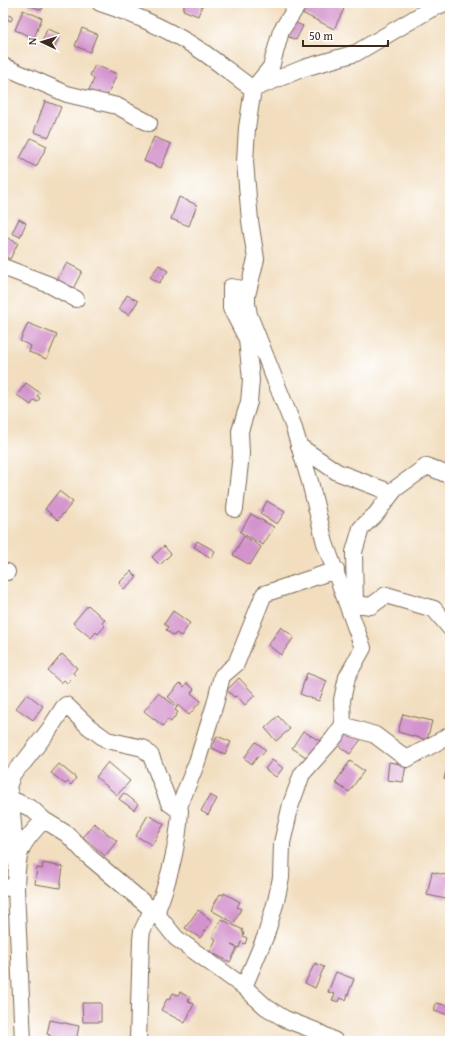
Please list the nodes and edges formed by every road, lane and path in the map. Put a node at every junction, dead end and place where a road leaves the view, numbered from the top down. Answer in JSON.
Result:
{"nodes":[{"id":1,"x":100,"y":3,"type":"edge"},
{"id":2,"x":299,"y":3,"type":"edge"},
{"id":3,"x":445,"y":3,"type":"edge"},
{"id":4,"x":3,"y":66,"type":"edge"},
{"id":5,"x":253,"y":89,"type":"junction"},
{"id":6,"x":149,"y":123,"type":"dead end"},
{"id":7,"x":3,"y":267,"type":"edge"},
{"id":8,"x":248,"y":290,"type":"junction"},
{"id":9,"x":76,"y":300,"type":"dead end"},
{"id":10,"x":299,"y":446,"type":"junction"},
{"id":11,"x":450,"y":476,"type":"edge"},
{"id":12,"x":392,"y":493,"type":"junction"},
{"id":13,"x":235,"y":509,"type":"dead end"},
{"id":14,"x":336,"y":570,"type":"junction"},
{"id":15,"x":353,"y":608,"type":"junction"},
{"id":16,"x":450,"y":628,"type":"edge"},
{"id":17,"x":343,"y":725,"type":"junction"},
{"id":18,"x":450,"y":735,"type":"edge"},
{"id":19,"x":11,"y":799,"type":"junction"},
{"id":20,"x":178,"y":809,"type":"junction"},
{"id":21,"x":44,"y":820,"type":"junction"},
{"id":22,"x":16,"y":862,"type":"junction"},
{"id":23,"x":10,"y":888,"type":"edge"},
{"id":24,"x":154,"y":911,"type":"junction"},
{"id":25,"x":244,"y":987,"type":"junction"},
{"id":26,"x":23,"y":1041,"type":"edge"},
{"id":27,"x":138,"y":1041,"type":"edge"},
{"id":28,"x":335,"y":1041,"type":"edge"}],
"edges":[{"from":1,"to":5,"type":"street"},
{"from":2,"to":5,"type":"street"},
{"from":3,"to":5,"type":"street"},
{"from":4,"to":6,"type":"street"},
{"from":5,"to":8,"type":"street"},
{"from":7,"to":9,"type":"street"},
{"from":8,"to":10,"type":"street"},
{"from":8,"to":13,"type":"street"},
{"from":10,"to":12,"type":"street"},
{"from":10,"to":14,"type":"street"},
{"from":11,"to":12,"type":"street"},
{"from":12,"to":15,"type":"street"},
{"from":14,"to":15,"type":"street"},
{"from":14,"to":20,"type":"street"},
{"from":15,"to":16,"type":"street"},
{"from":15,"to":17,"type":"street"},
{"from":17,"to":18,"type":"street"},
{"from":17,"to":25,"type":"street"},
{"from":19,"to":20,"type":"street"},
{"from":19,"to":21,"type":"street"},
{"from":19,"to":22,"type":"street"},
{"from":20,"to":24,"type":"street"},
{"from":21,"to":22,"type":"street"},
{"from":21,"to":24,"type":"street"},
{"from":22,"to":23,"type":"street"},
{"from":23,"to":26,"type":"street"},
{"from":24,"to":25,"type":"street"},
{"from":24,"to":27,"type":"street"},
{"from":25,"to":28,"type":"street"}]}
